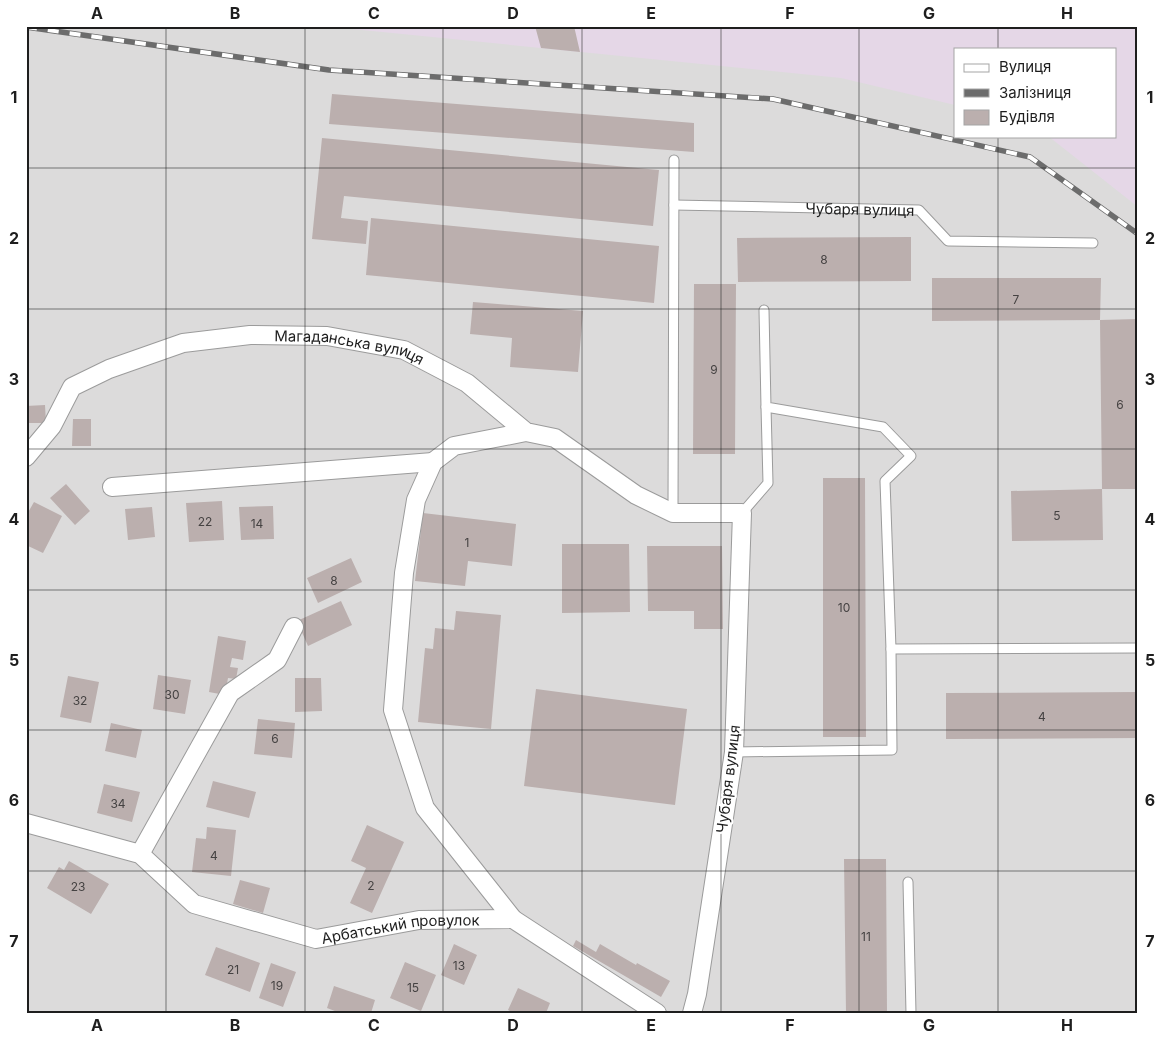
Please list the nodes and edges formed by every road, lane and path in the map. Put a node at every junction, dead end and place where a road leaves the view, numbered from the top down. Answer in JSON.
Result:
{"nodes":[{"id":1,"x":674,"y":160,"type":"dead end"},
{"id":2,"x":674,"y":205,"type":"junction"},
{"id":3,"x":1093,"y":243,"type":"dead end"},
{"id":4,"x":764,"y":310,"type":"dead end"},
{"id":5,"x":766,"y":407,"type":"junction"},
{"id":6,"x":526,"y":432,"type":"junction"},
{"id":7,"x":26,"y":457,"type":"edge"},
{"id":8,"x":433,"y":462,"type":"junction"},
{"id":9,"x":112,"y":487,"type":"dead end"},
{"id":10,"x":673,"y":513,"type":"junction"},
{"id":11,"x":742,"y":514,"type":"junction"},
{"id":12,"x":294,"y":627,"type":"dead end"},
{"id":13,"x":1138,"y":648,"type":"edge"},
{"id":14,"x":891,"y":649,"type":"junction"},
{"id":15,"x":734,"y":752,"type":"junction"},
{"id":16,"x":26,"y":823,"type":"edge"},
{"id":17,"x":140,"y":854,"type":"junction"},
{"id":18,"x":908,"y":882,"type":"dead end"},
{"id":19,"x":513,"y":919,"type":"junction"},
{"id":20,"x":657,"y":1013,"type":"edge"},
{"id":21,"x":692,"y":1013,"type":"edge"},
{"id":22,"x":911,"y":1013,"type":"edge"}],
"edges":[{"from":1,"to":2,"type":"lane"},
{"from":2,"to":3,"type":"lane","name":"Чубаря вулиця"},
{"from":2,"to":10,"type":"lane"},
{"from":4,"to":5,"type":"lane"},
{"from":5,"to":11,"type":"lane"},
{"from":5,"to":14,"type":"lane"},
{"from":6,"to":7,"type":"street","name":"Магаданська вулиця"},
{"from":6,"to":8,"type":"street"},
{"from":6,"to":10,"type":"street","name":"Магаданська вулиця"},
{"from":8,"to":9,"type":"street"},
{"from":8,"to":19,"type":"street"},
{"from":10,"to":11,"type":"street"},
{"from":11,"to":15,"type":"street","name":"Чубаря вулиця"},
{"from":12,"to":17,"type":"street"},
{"from":13,"to":14,"type":"lane"},
{"from":14,"to":15,"type":"lane"},
{"from":15,"to":21,"type":"street","name":"Чубаря вулиця"},
{"from":16,"to":17,"type":"street","name":"Арбатський провулок"},
{"from":17,"to":19,"type":"street","name":"Арбатський провулок"},
{"from":18,"to":22,"type":"lane"},
{"from":19,"to":20,"type":"street"}]}
